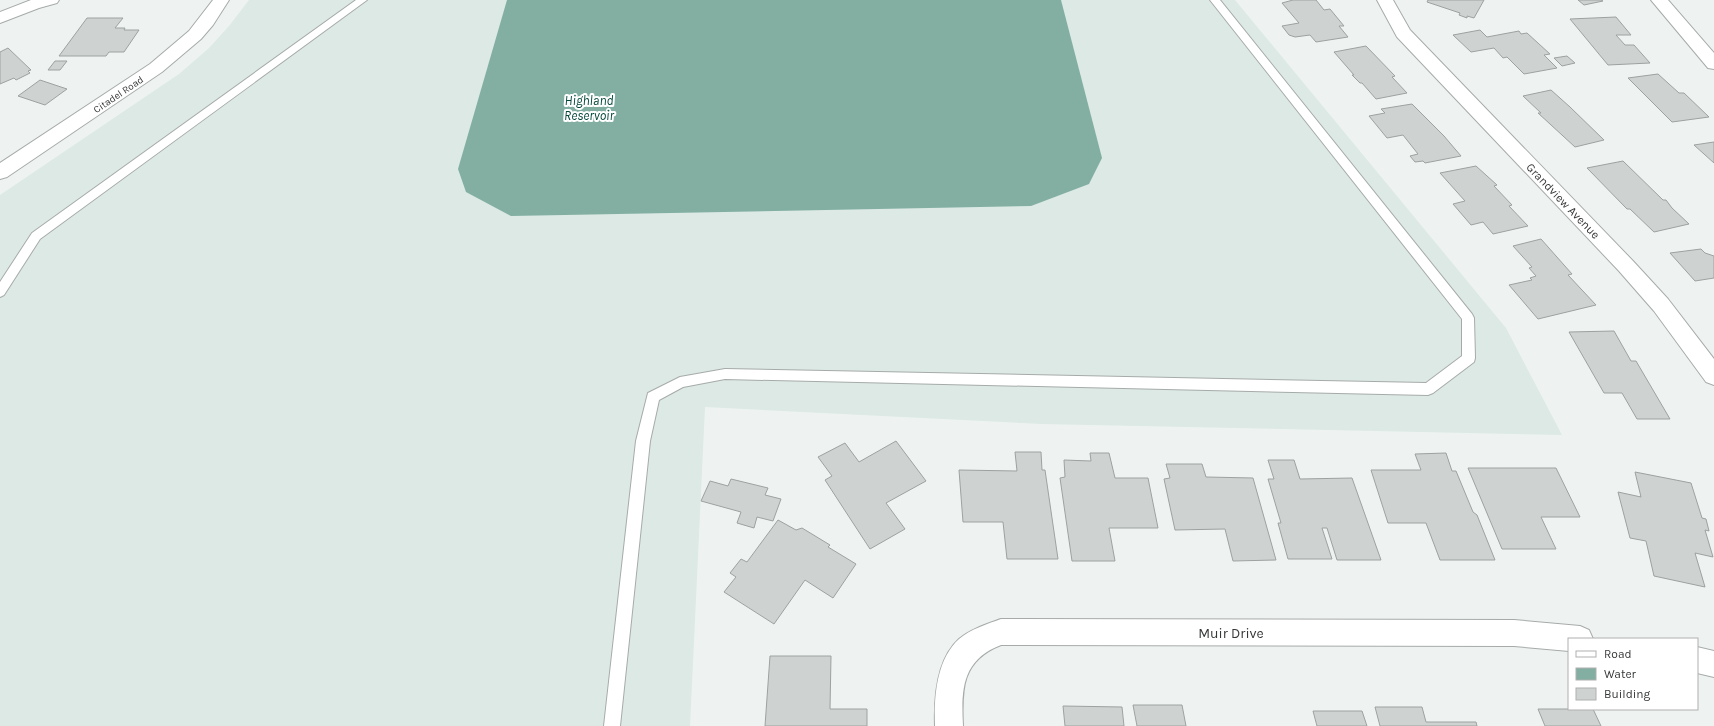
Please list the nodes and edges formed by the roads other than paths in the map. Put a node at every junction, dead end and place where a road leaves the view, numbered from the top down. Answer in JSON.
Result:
{"nodes":[{"id":1,"x":51,"y":0,"type":"edge"},
{"id":2,"x":221,"y":0,"type":"edge"},
{"id":3,"x":362,"y":0,"type":"edge"},
{"id":4,"x":1215,"y":0,"type":"edge"},
{"id":5,"x":1386,"y":0,"type":"edge"},
{"id":6,"x":1659,"y":0,"type":"edge"},
{"id":7,"x":0,"y":18,"type":"edge"},
{"id":8,"x":1714,"y":64,"type":"edge"},
{"id":9,"x":0,"y":172,"type":"edge"},
{"id":10,"x":0,"y":292,"type":"edge"},
{"id":11,"x":1714,"y":376,"type":"edge"},
{"id":12,"x":1568,"y":638,"type":"edge"},
{"id":13,"x":1698,"y":660,"type":"edge"},
{"id":14,"x":1714,"y":664,"type":"edge"},
{"id":15,"x":612,"y":726,"type":"edge"},
{"id":16,"x":949,"y":726,"type":"edge"}],
"edges":[{"from":1,"to":7,"type":"street"},
{"from":2,"to":9,"type":"street","name":"Citadel Road"},
{"from":3,"to":10,"type":"lane"},
{"from":4,"to":15,"type":"lane"},
{"from":5,"to":11,"type":"street","name":"Grandview Avenue"},
{"from":6,"to":8,"type":"street"},
{"from":12,"to":16,"type":"street","name":"Muir Drive"},
{"from":13,"to":14,"type":"street"}]}
